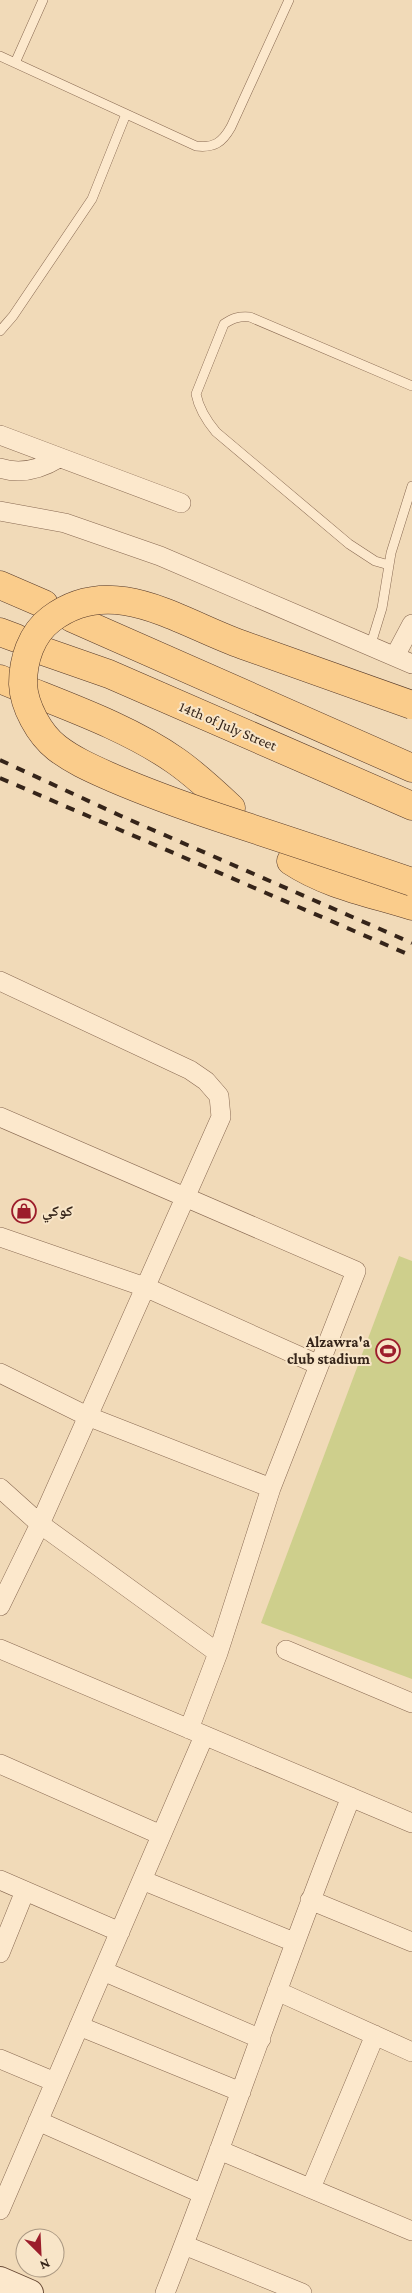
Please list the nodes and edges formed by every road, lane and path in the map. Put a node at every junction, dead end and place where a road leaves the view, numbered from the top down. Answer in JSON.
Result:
{"nodes":[{"id":1,"x":43,"y":0,"type":"edge"},
{"id":2,"x":289,"y":0,"type":"edge"},
{"id":3,"x":0,"y":56,"type":"edge"},
{"id":4,"x":15,"y":63,"type":"junction"},
{"id":5,"x":126,"y":114,"type":"junction"},
{"id":6,"x":0,"y":331,"type":"edge"},
{"id":7,"x":412,"y":386,"type":"edge"},
{"id":8,"x":0,"y":435,"type":"edge"},
{"id":9,"x":59,"y":458,"type":"junction"},
{"id":10,"x":0,"y":468,"type":"edge"},
{"id":11,"x":412,"y":486,"type":"edge"},
{"id":12,"x":181,"y":503,"type":"dead end"},
{"id":13,"x":0,"y":511,"type":"edge"},
{"id":14,"x":390,"y":565,"type":"junction"},
{"id":15,"x":0,"y":585,"type":"edge"},
{"id":16,"x":44,"y":604,"type":"dead end"},
{"id":17,"x":72,"y":618,"type":"dead end"},
{"id":18,"x":412,"y":624,"type":"edge"},
{"id":19,"x":370,"y":646,"type":"junction"},
{"id":20,"x":43,"y":651,"type":"dead end"},
{"id":21,"x":395,"y":656,"type":"junction"},
{"id":22,"x":412,"y":664,"type":"edge"},
{"id":23,"x":0,"y":679,"type":"edge"},
{"id":24,"x":412,"y":705,"type":"edge"},
{"id":25,"x":412,"y":768,"type":"edge"},
{"id":26,"x":412,"y":806,"type":"edge"},
{"id":27,"x":231,"y":808,"type":"dead end"},
{"id":28,"x":291,"y":861,"type":"dead end"},
{"id":29,"x":412,"y":882,"type":"edge"},
{"id":30,"x":375,"y":894,"type":"junction"},
{"id":31,"x":412,"y":906,"type":"edge"},
{"id":32,"x":412,"y":918,"type":"edge"},
{"id":33,"x":0,"y":981,"type":"edge"},
{"id":34,"x":0,"y":1117,"type":"edge"},
{"id":35,"x":186,"y":1196,"type":"junction"},
{"id":36,"x":0,"y":1237,"type":"edge"},
{"id":37,"x":145,"y":1287,"type":"junction"},
{"id":38,"x":319,"y":1366,"type":"junction"},
{"id":39,"x":0,"y":1373,"type":"edge"},
{"id":40,"x":88,"y":1416,"type":"junction"},
{"id":41,"x":0,"y":1488,"type":"edge"},
{"id":42,"x":271,"y":1488,"type":"junction"},
{"id":43,"x":40,"y":1524,"type":"junction"},
{"id":44,"x":0,"y":1606,"type":"edge"},
{"id":45,"x":0,"y":1649,"type":"edge"},
{"id":46,"x":286,"y":1650,"type":"dead end"},
{"id":47,"x":218,"y":1653,"type":"junction"},
{"id":48,"x":412,"y":1703,"type":"edge"},
{"id":49,"x":197,"y":1732,"type":"junction"},
{"id":50,"x":0,"y":1764,"type":"edge"},
{"id":51,"x":351,"y":1797,"type":"junction"},
{"id":52,"x":412,"y":1823,"type":"edge"},
{"id":53,"x":161,"y":1835,"type":"junction"},
{"id":54,"x":0,"y":1880,"type":"edge"},
{"id":55,"x":142,"y":1880,"type":"junction"},
{"id":56,"x":25,"y":1891,"type":"junction"},
{"id":57,"x":310,"y":1900,"type":"junction"},
{"id":58,"x":120,"y":1932,"type":"junction"},
{"id":59,"x":294,"y":1942,"type":"junction"},
{"id":60,"x":412,"y":1942,"type":"edge"},
{"id":61,"x":0,"y":1953,"type":"edge"},
{"id":62,"x":103,"y":1971,"type":"junction"},
{"id":63,"x":277,"y":1992,"type":"junction"},
{"id":64,"x":79,"y":2026,"type":"junction"},
{"id":65,"x":375,"y":2035,"type":"junction"},
{"id":66,"x":261,"y":2039,"type":"junction"},
{"id":67,"x":412,"y":2052,"type":"edge"},
{"id":68,"x":0,"y":2059,"type":"edge"},
{"id":69,"x":55,"y":2082,"type":"junction"},
{"id":70,"x":241,"y":2092,"type":"junction"},
{"id":71,"x":38,"y":2121,"type":"junction"},
{"id":72,"x":219,"y":2150,"type":"junction"},
{"id":73,"x":8,"y":2171,"type":"edge"},
{"id":74,"x":311,"y":2188,"type":"junction"},
{"id":75,"x":203,"y":2194,"type":"junction"},
{"id":76,"x":0,"y":2210,"type":"edge"},
{"id":77,"x":412,"y":2230,"type":"edge"},
{"id":78,"x":184,"y":2245,"type":"junction"},
{"id":79,"x":0,"y":2280,"type":"edge"},
{"id":80,"x":30,"y":2293,"type":"edge"},
{"id":81,"x":165,"y":2293,"type":"edge"},
{"id":82,"x":302,"y":2293,"type":"edge"}],
"edges":[{"from":1,"to":4,"type":"lane"},
{"from":2,"to":5,"type":"lane"},
{"from":3,"to":4,"type":"lane"},
{"from":4,"to":5,"type":"lane"},
{"from":5,"to":6,"type":"lane"},
{"from":7,"to":14,"type":"lane"},
{"from":8,"to":9,"type":"street"},
{"from":9,"to":10,"type":"street"},
{"from":9,"to":12,"type":"street"},
{"from":11,"to":14,"type":"lane"},
{"from":13,"to":19,"type":"street"},
{"from":14,"to":19,"type":"lane"},
{"from":15,"to":16,"type":"main road"},
{"from":17,"to":25,"type":"main road"},
{"from":18,"to":21,"type":"street"},
{"from":19,"to":21,"type":"street"},
{"from":20,"to":26,"type":"main road","name":"14th of July Street"},
{"from":21,"to":22,"type":"street"},
{"from":23,"to":27,"type":"main road"},
{"from":24,"to":29,"type":"main road","bridge":true},
{"from":28,"to":30,"type":"main road"},
{"from":30,"to":31,"type":"main road"},
{"from":30,"to":32,"type":"main road"},
{"from":33,"to":35,"type":"street"},
{"from":34,"to":35,"type":"street"},
{"from":35,"to":37,"type":"street"},
{"from":35,"to":38,"type":"street"},
{"from":36,"to":37,"type":"street"},
{"from":37,"to":38,"type":"street"},
{"from":37,"to":40,"type":"street"},
{"from":38,"to":42,"type":"street"},
{"from":39,"to":40,"type":"street"},
{"from":40,"to":42,"type":"street"},
{"from":40,"to":43,"type":"street"},
{"from":41,"to":43,"type":"street"},
{"from":42,"to":47,"type":"street"},
{"from":43,"to":44,"type":"street"},
{"from":43,"to":47,"type":"street"},
{"from":45,"to":49,"type":"street"},
{"from":46,"to":48,"type":"street"},
{"from":47,"to":49,"type":"street"},
{"from":49,"to":51,"type":"street"},
{"from":49,"to":53,"type":"street"},
{"from":50,"to":53,"type":"street"},
{"from":51,"to":52,"type":"street"},
{"from":51,"to":57,"type":"street"},
{"from":53,"to":55,"type":"street"},
{"from":54,"to":56,"type":"street"},
{"from":55,"to":58,"type":"street"},
{"from":55,"to":59,"type":"street"},
{"from":56,"to":58,"type":"street"},
{"from":56,"to":61,"type":"street"},
{"from":57,"to":59,"type":"street"},
{"from":57,"to":60,"type":"street"},
{"from":58,"to":62,"type":"street"},
{"from":59,"to":63,"type":"street"},
{"from":62,"to":64,"type":"street"},
{"from":62,"to":66,"type":"street"},
{"from":63,"to":65,"type":"street"},
{"from":63,"to":66,"type":"street"},
{"from":64,"to":69,"type":"street"},
{"from":64,"to":70,"type":"street"},
{"from":65,"to":67,"type":"street"},
{"from":65,"to":74,"type":"street"},
{"from":66,"to":70,"type":"street"},
{"from":68,"to":69,"type":"street"},
{"from":69,"to":71,"type":"street"},
{"from":70,"to":72,"type":"street"},
{"from":71,"to":73,"type":"street"},
{"from":71,"to":75,"type":"street"},
{"from":72,"to":74,"type":"street"},
{"from":72,"to":75,"type":"street"},
{"from":73,"to":76,"type":"street"},
{"from":74,"to":77,"type":"street"},
{"from":75,"to":78,"type":"street"},
{"from":78,"to":81,"type":"street"},
{"from":78,"to":82,"type":"street"},
{"from":79,"to":80,"type":"street"}]}
